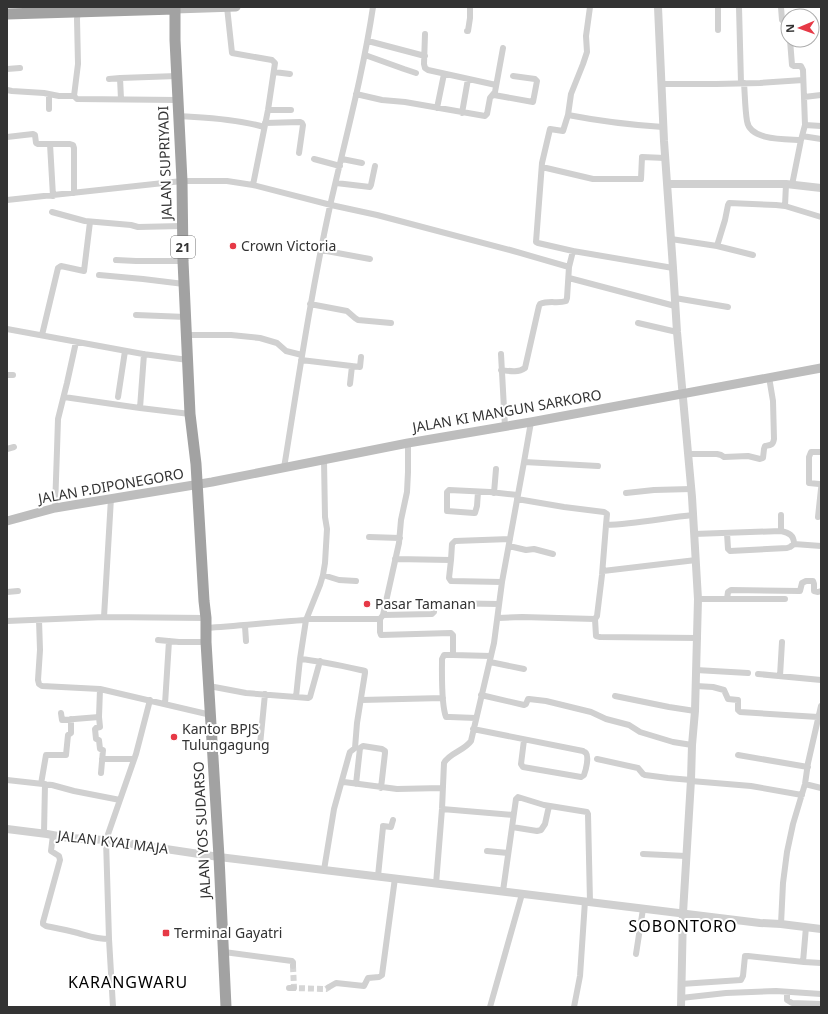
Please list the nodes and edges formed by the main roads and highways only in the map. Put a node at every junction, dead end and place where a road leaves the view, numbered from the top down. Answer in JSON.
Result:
{"nodes":[{"id":1,"x":227,"y":7,"type":"edge"},
{"id":2,"x":236,"y":7,"type":"edge"},
{"id":3,"x":175,"y":8,"type":"edge"},
{"id":4,"x":78,"y":9,"type":"edge"},
{"id":5,"x":7,"y":14,"type":"edge"},
{"id":6,"x":821,"y":368,"type":"edge"},
{"id":7,"x":198,"y":484,"type":"junction"},
{"id":8,"x":7,"y":521,"type":"edge"},
{"id":9,"x":226,"y":1007,"type":"edge"}],
"edges":[{"from":1,"to":2,"type":"main road"},
{"from":1,"to":3,"type":"main road"},
{"from":3,"to":4,"type":"highway"},
{"from":3,"to":7,"type":"highway","name":"JALAN SUPRIYADI","number":"21"},
{"from":4,"to":5,"type":"highway"},
{"from":6,"to":7,"type":"main road","name":"JALAN KI MANGUN SARKORO"},
{"from":7,"to":8,"type":"main road","name":"JALAN P.DIPONEGORO"},
{"from":7,"to":9,"type":"highway","name":"JALAN YOS SUDARSO","number":"21"}]}
